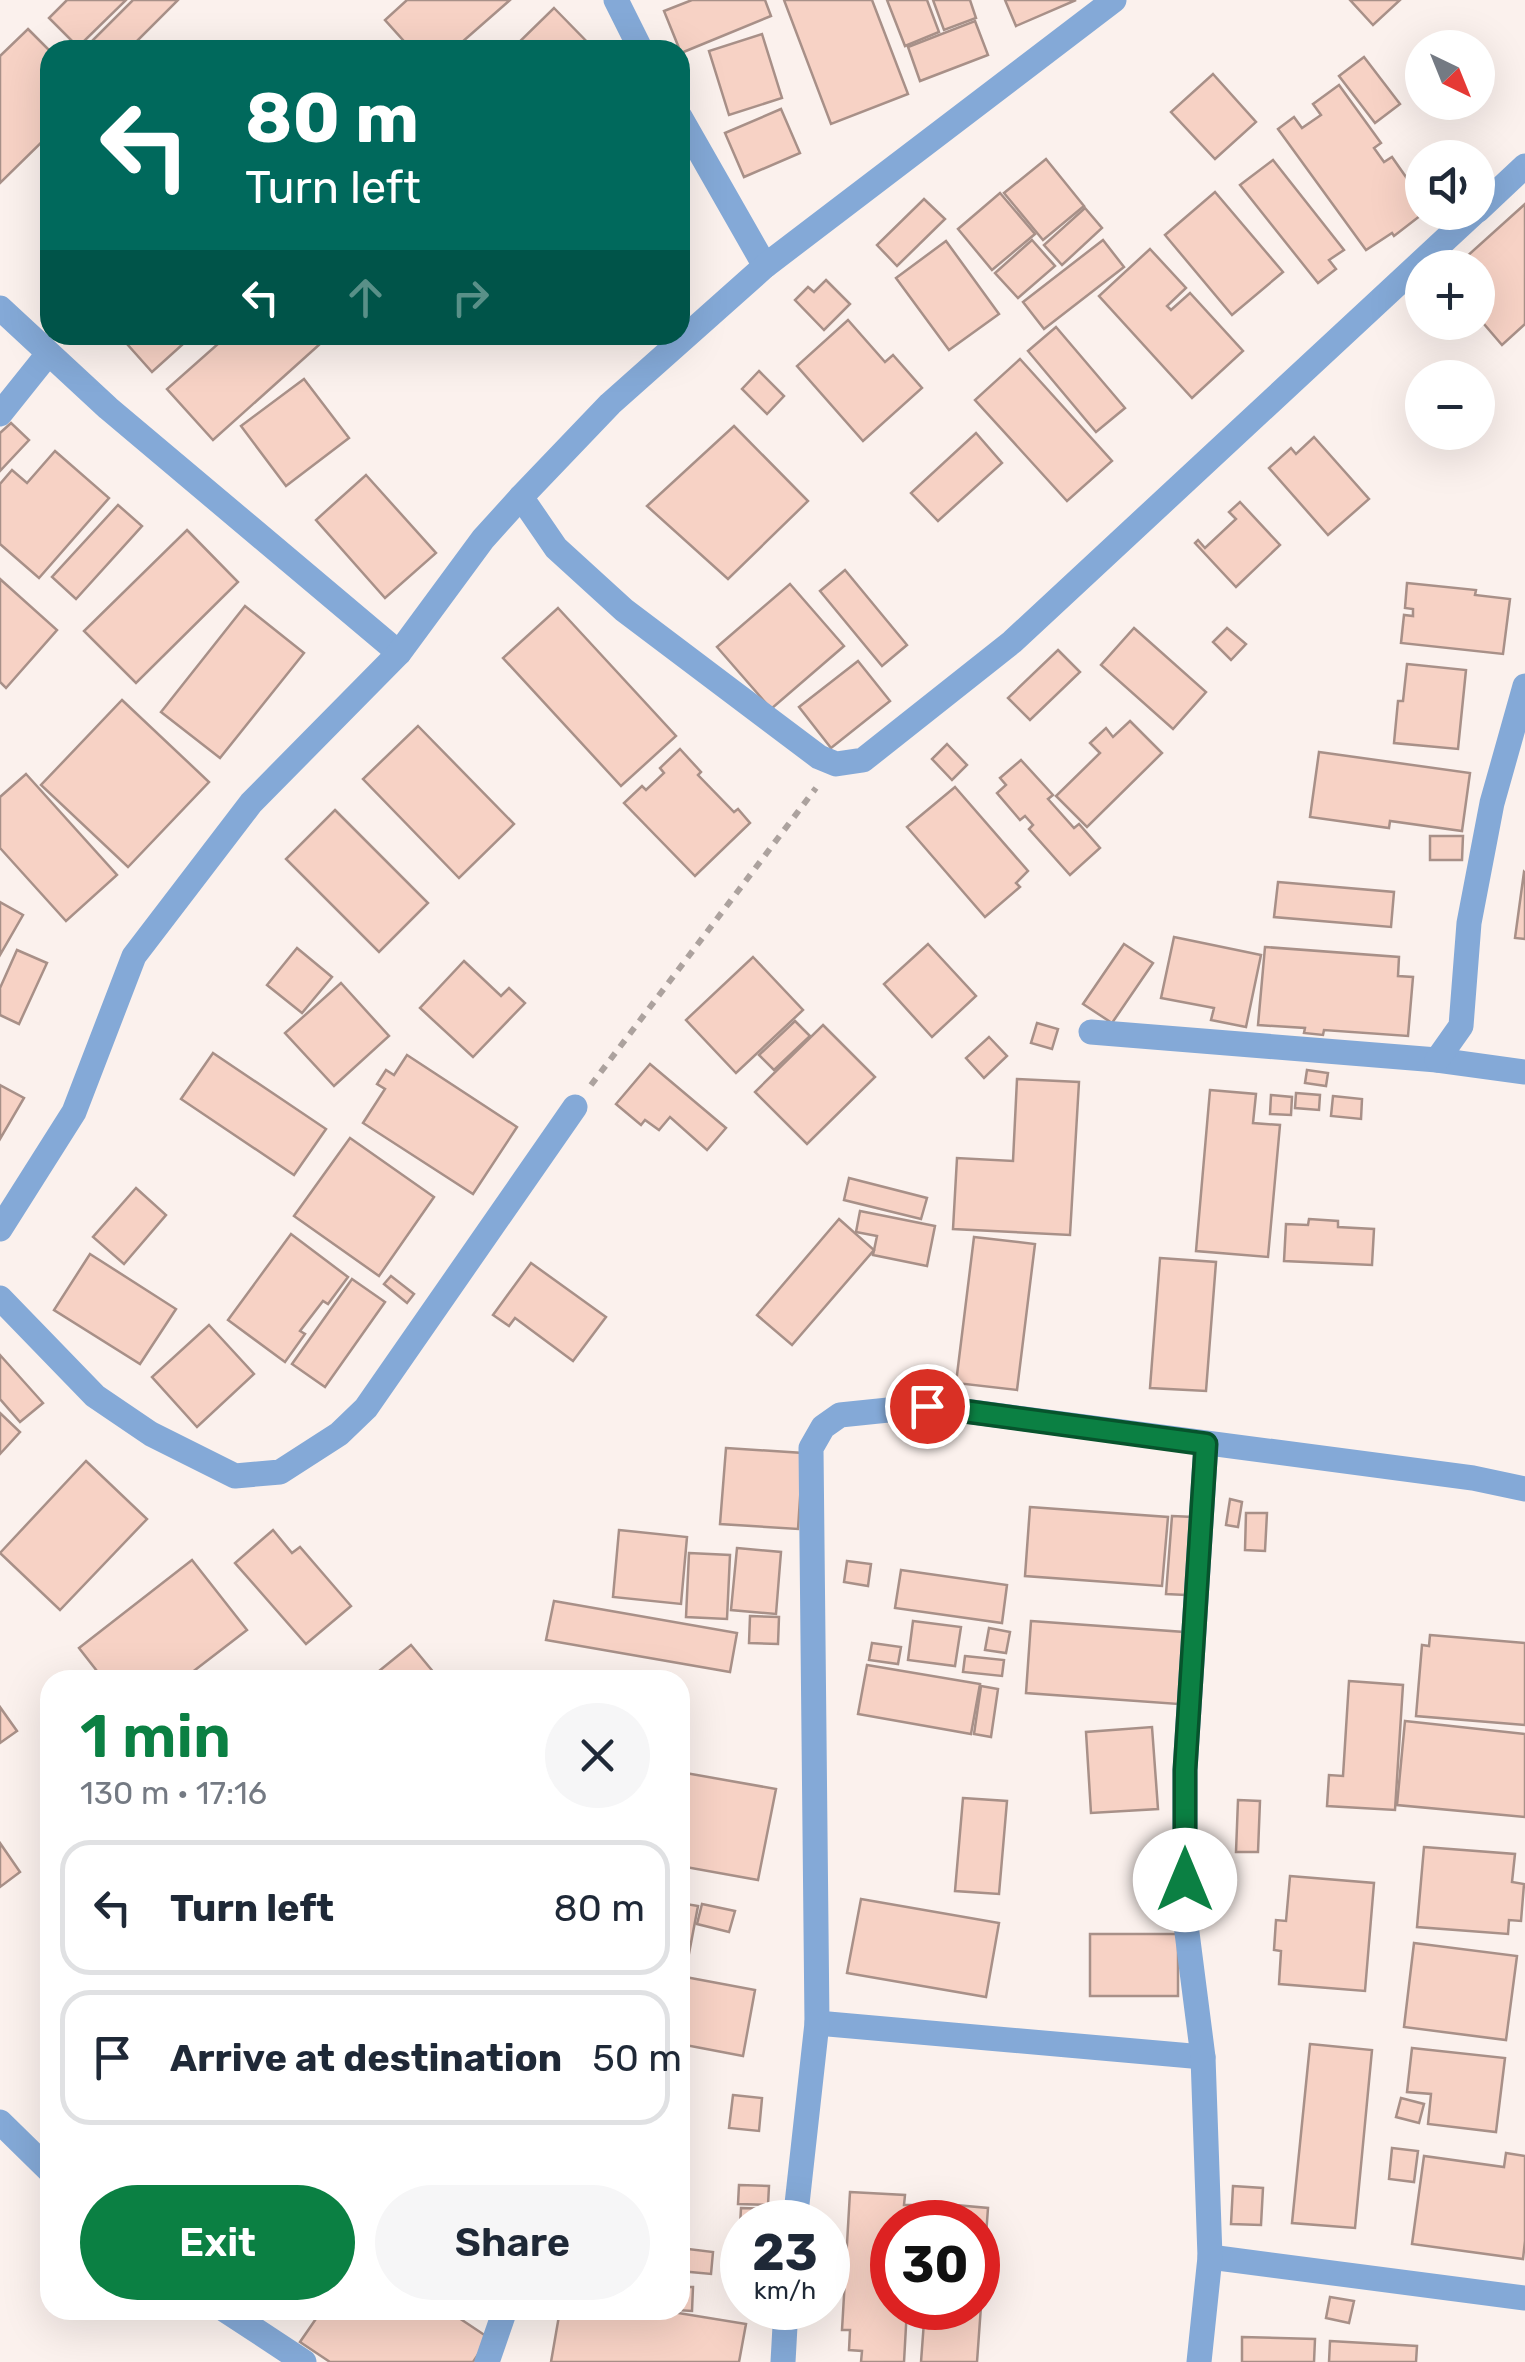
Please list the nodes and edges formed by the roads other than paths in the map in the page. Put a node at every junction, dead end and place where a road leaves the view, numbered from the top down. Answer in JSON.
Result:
{"nodes":[{"id":1,"x":616,"y":0,"type":"edge"},
{"id":2,"x":1114,"y":0,"type":"edge"},
{"id":3,"x":637,"y":40,"type":"edge"},
{"id":4,"x":690,"y":135,"type":"edge"},
{"id":5,"x":1525,"y":166,"type":"edge"},
{"id":6,"x":1495,"y":194,"type":"edge"},
{"id":7,"x":1456,"y":230,"type":"edge"},
{"id":8,"x":765,"y":266,"type":"junction"},
{"id":9,"x":0,"y":308,"type":"edge"},
{"id":10,"x":690,"y":333,"type":"edge"},
{"id":11,"x":676,"y":345,"type":"edge"},
{"id":12,"x":48,"y":354,"type":"junction"},
{"id":13,"x":0,"y":414,"type":"edge"},
{"id":14,"x":521,"y":497,"type":"junction"},
{"id":15,"x":399,"y":653,"type":"junction"},
{"id":16,"x":1525,"y":686,"type":"edge"},
{"id":17,"x":1461,"y":1026,"type":"junction"},
{"id":18,"x":1091,"y":1032,"type":"dead end"},
{"id":19,"x":1437,"y":1060,"type":"junction"},
{"id":20,"x":1484,"y":1066,"type":"junction"},
{"id":21,"x":1525,"y":1072,"type":"edge"},
{"id":22,"x":576,"y":1107,"type":"road end"},
{"id":23,"x":0,"y":1229,"type":"edge"},
{"id":24,"x":0,"y":1298,"type":"edge"},
{"id":25,"x":1206,"y":1444,"type":"junction"},
{"id":26,"x":1525,"y":1489,"type":"edge"},
{"id":27,"x":817,"y":2023,"type":"junction"},
{"id":28,"x":1203,"y":2058,"type":"junction"},
{"id":29,"x":0,"y":2122,"type":"edge"},
{"id":30,"x":40,"y":2160,"type":"edge"},
{"id":31,"x":797,"y":2200,"type":"edge"},
{"id":32,"x":1210,"y":2257,"type":"junction"},
{"id":33,"x":1525,"y":2298,"type":"edge"},
{"id":34,"x":240,"y":2320,"type":"edge"},
{"id":35,"x":502,"y":2320,"type":"edge"},
{"id":36,"x":785,"y":2330,"type":"edge"},
{"id":37,"x":304,"y":2362,"type":"edge"},
{"id":38,"x":487,"y":2362,"type":"edge"},
{"id":39,"x":783,"y":2362,"type":"edge"},
{"id":40,"x":1200,"y":2362,"type":"edge"}],
"edges":[{"from":1,"to":3,"type":"street"},
{"from":2,"to":8,"type":"street"},
{"from":4,"to":8,"type":"street"},
{"from":5,"to":6,"type":"street"},
{"from":7,"to":14,"type":"street"},
{"from":8,"to":10,"type":"street"},
{"from":9,"to":12,"type":"street"},
{"from":11,"to":14,"type":"street"},
{"from":12,"to":13,"type":"street"},
{"from":12,"to":15,"type":"street"},
{"from":14,"to":15,"type":"street"},
{"from":15,"to":23,"type":"street"},
{"from":16,"to":17,"type":"street"},
{"from":17,"to":19,"type":"street"},
{"from":17,"to":20,"type":"street"},
{"from":18,"to":19,"type":"street"},
{"from":19,"to":20,"type":"street"},
{"from":20,"to":21,"type":"street"},
{"from":22,"to":24,"type":"street"},
{"from":25,"to":26,"type":"street"},
{"from":25,"to":27,"type":"street"},
{"from":25,"to":28,"type":"street"},
{"from":27,"to":28,"type":"street"},
{"from":27,"to":31,"type":"street"},
{"from":28,"to":32,"type":"street"},
{"from":29,"to":30,"type":"street"},
{"from":32,"to":33,"type":"street"},
{"from":32,"to":40,"type":"street"},
{"from":34,"to":37,"type":"street"},
{"from":35,"to":38,"type":"street"},
{"from":36,"to":39,"type":"street"}]}
